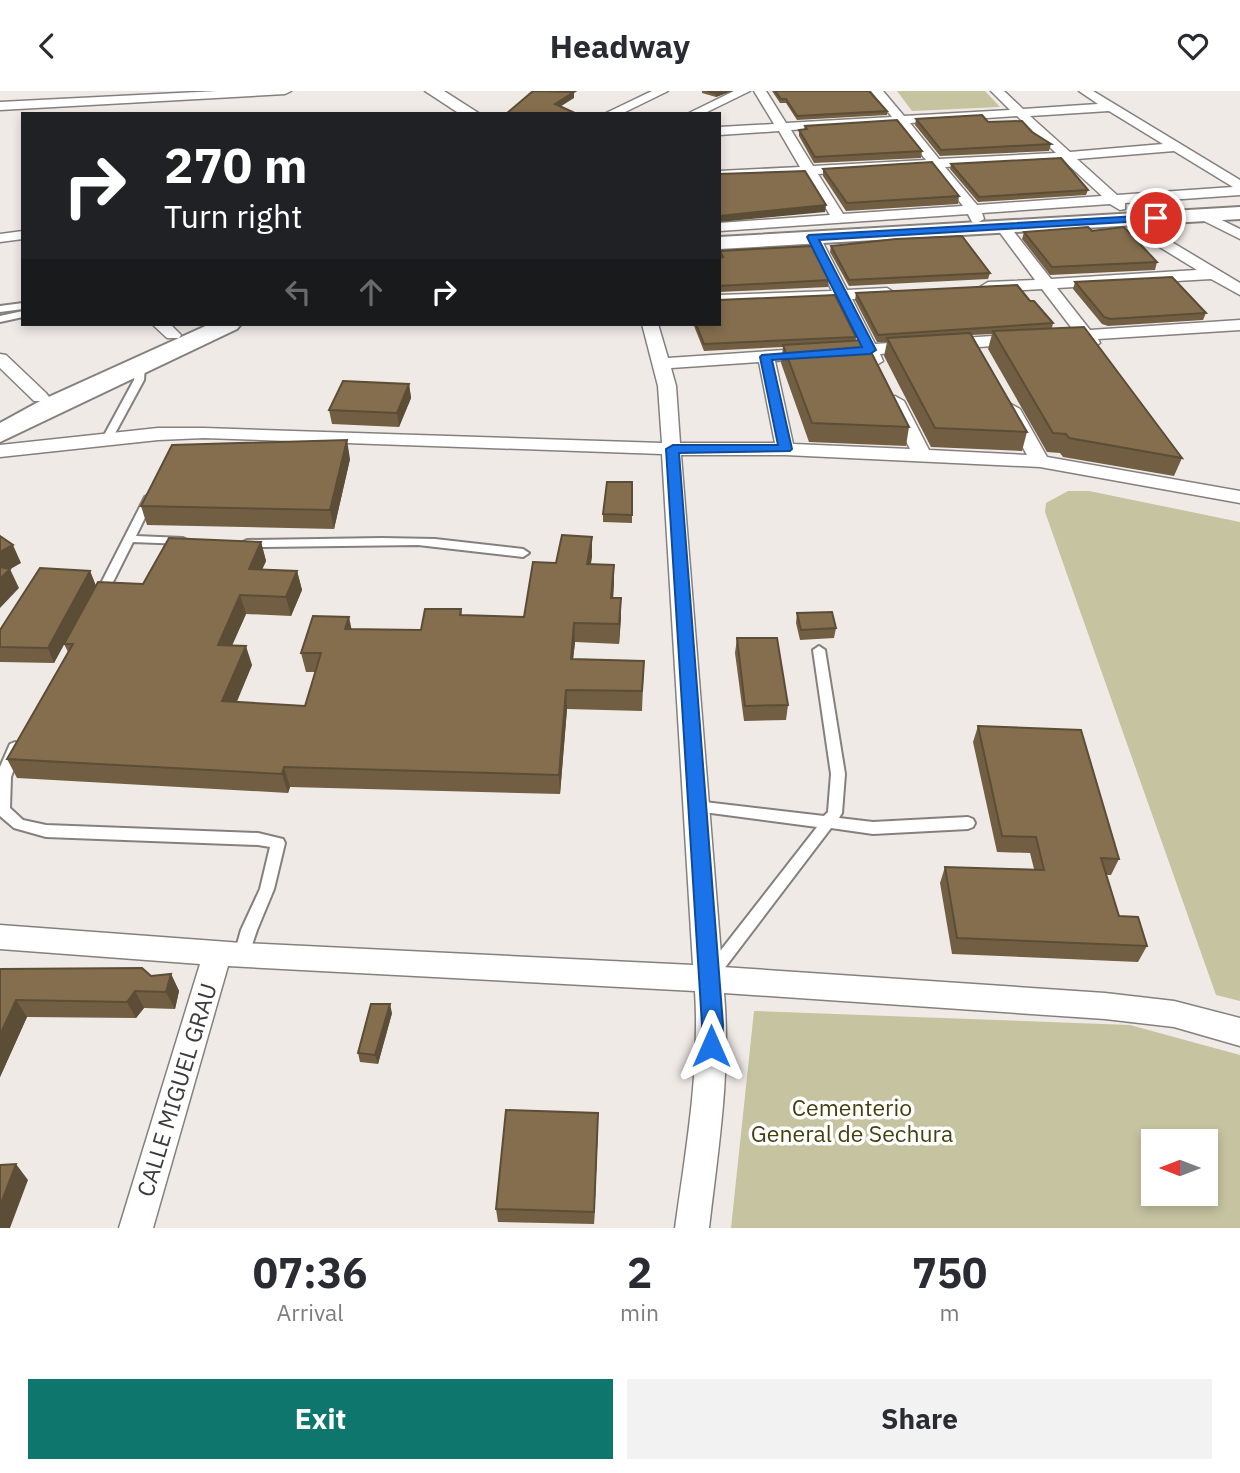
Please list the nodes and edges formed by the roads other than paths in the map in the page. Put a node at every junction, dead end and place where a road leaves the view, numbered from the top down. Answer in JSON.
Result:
{"nodes":[{"id":1,"x":285,"y":91,"type":"edge"},
{"id":2,"x":433,"y":91,"type":"edge"},
{"id":3,"x":662,"y":91,"type":"edge"},
{"id":4,"x":744,"y":91,"type":"edge"},
{"id":5,"x":760,"y":91,"type":"edge"},
{"id":6,"x":877,"y":91,"type":"edge"},
{"id":7,"x":997,"y":91,"type":"edge"},
{"id":8,"x":1085,"y":91,"type":"edge"},
{"id":9,"x":0,"y":106,"type":"edge"},
{"id":10,"x":1111,"y":107,"type":"junction"},
{"id":11,"x":616,"y":111,"type":"edge"},
{"id":12,"x":469,"y":112,"type":"edge"},
{"id":13,"x":697,"y":112,"type":"edge"},
{"id":14,"x":1020,"y":113,"type":"junction"},
{"id":15,"x":902,"y":120,"type":"junction"},
{"id":16,"x":783,"y":127,"type":"junction"},
{"id":17,"x":721,"y":131,"type":"edge"},
{"id":18,"x":1174,"y":147,"type":"junction"},
{"id":19,"x":1066,"y":156,"type":"junction"},
{"id":20,"x":937,"y":163,"type":"junction"},
{"id":21,"x":809,"y":169,"type":"junction"},
{"id":22,"x":721,"y":175,"type":"edge"},
{"id":23,"x":1240,"y":186,"type":"edge"},
{"id":24,"x":1240,"y":191,"type":"edge"},
{"id":25,"x":1240,"y":205,"type":"edge"},
{"id":26,"x":1124,"y":210,"type":"junction"},
{"id":27,"x":1240,"y":213,"type":"edge"},
{"id":28,"x":975,"y":214,"type":"junction"},
{"id":29,"x":1203,"y":215,"type":"junction"},
{"id":30,"x":840,"y":220,"type":"junction"},
{"id":31,"x":1002,"y":226,"type":"junction"},
{"id":32,"x":721,"y":227,"type":"edge"},
{"id":33,"x":21,"y":235,"type":"edge"},
{"id":34,"x":721,"y":235,"type":"edge"},
{"id":35,"x":1240,"y":236,"type":"edge"},
{"id":36,"x":813,"y":237,"type":"junction"},
{"id":37,"x":0,"y":238,"type":"edge"},
{"id":38,"x":721,"y":243,"type":"edge"},
{"id":39,"x":1214,"y":274,"type":"junction"},
{"id":40,"x":1046,"y":284,"type":"junction"},
{"id":41,"x":978,"y":288,"type":"edge"},
{"id":42,"x":1240,"y":290,"type":"edge"},
{"id":43,"x":897,"y":292,"type":"edge"},
{"id":44,"x":842,"y":295,"type":"junction"},
{"id":45,"x":721,"y":300,"type":"edge"},
{"id":46,"x":21,"y":306,"type":"edge"},
{"id":47,"x":0,"y":309,"type":"edge"},
{"id":48,"x":21,"y":314,"type":"edge"},
{"id":49,"x":0,"y":319,"type":"edge"},
{"id":50,"x":1240,"y":325,"type":"edge"},
{"id":51,"x":185,"y":326,"type":"edge"},
{"id":52,"x":225,"y":326,"type":"edge"},
{"id":53,"x":651,"y":326,"type":"edge"},
{"id":54,"x":167,"y":329,"type":"edge"},
{"id":55,"x":1086,"y":335,"type":"junction"},
{"id":56,"x":870,"y":350,"type":"junction"},
{"id":57,"x":766,"y":357,"type":"junction"},
{"id":58,"x":1101,"y":357,"type":"edge"},
{"id":59,"x":0,"y":359,"type":"edge"},
{"id":60,"x":140,"y":365,"type":"junction"},
{"id":61,"x":662,"y":365,"type":"junction"},
{"id":62,"x":1000,"y":390,"type":"edge"},
{"id":63,"x":40,"y":397,"type":"junction"},
{"id":64,"x":0,"y":418,"type":"edge"},
{"id":65,"x":0,"y":434,"type":"edge"},
{"id":66,"x":107,"y":439,"type":"junction"},
{"id":67,"x":673,"y":449,"type":"junction"},
{"id":68,"x":785,"y":449,"type":"junction"},
{"id":69,"x":0,"y":451,"type":"edge"},
{"id":70,"x":922,"y":454,"type":"junction"},
{"id":71,"x":1040,"y":461,"type":"junction"},
{"id":72,"x":1180,"y":466,"type":"edge"},
{"id":73,"x":158,"y":481,"type":"edge"},
{"id":74,"x":1196,"y":488,"type":"junction"},
{"id":75,"x":1240,"y":497,"type":"edge"},
{"id":76,"x":131,"y":539,"type":"junction"},
{"id":77,"x":196,"y":541,"type":"edge"},
{"id":78,"x":234,"y":543,"type":"edge"},
{"id":79,"x":523,"y":553,"type":"dead end"},
{"id":80,"x":95,"y":606,"type":"edge"},
{"id":81,"x":819,"y":650,"type":"dead end"},
{"id":82,"x":23,"y":733,"type":"edge"},
{"id":83,"x":696,"y":806,"type":"junction"},
{"id":84,"x":968,"y":823,"type":"dead end"},
{"id":85,"x":826,"y":824,"type":"junction"},
{"id":86,"x":0,"y":937,"type":"edge"},
{"id":87,"x":230,"y":954,"type":"junction"},
{"id":88,"x":708,"y":979,"type":"junction"},
{"id":89,"x":1240,"y":1032,"type":"edge"},
{"id":90,"x":136,"y":1228,"type":"edge"},
{"id":91,"x":692,"y":1228,"type":"edge"}],
"edges":[{"from":1,"to":9,"type":"street"},
{"from":2,"to":12,"type":"street"},
{"from":3,"to":11,"type":"street"},
{"from":4,"to":13,"type":"street"},
{"from":5,"to":16,"type":"street"},
{"from":6,"to":15,"type":"street"},
{"from":7,"to":14,"type":"street"},
{"from":8,"to":10,"type":"street"},
{"from":10,"to":14,"type":"street"},
{"from":10,"to":18,"type":"street"},
{"from":14,"to":15,"type":"street"},
{"from":14,"to":19,"type":"street"},
{"from":15,"to":16,"type":"street"},
{"from":15,"to":20,"type":"street"},
{"from":16,"to":17,"type":"street"},
{"from":16,"to":21,"type":"street"},
{"from":18,"to":19,"type":"street"},
{"from":18,"to":23,"type":"street"},
{"from":19,"to":20,"type":"street"},
{"from":19,"to":26,"type":"street"},
{"from":20,"to":21,"type":"street"},
{"from":20,"to":28,"type":"street"},
{"from":21,"to":22,"type":"street"},
{"from":21,"to":30,"type":"street"},
{"from":24,"to":26,"type":"street"},
{"from":25,"to":26,"type":"main road"},
{"from":26,"to":28,"type":"main road"},
{"from":26,"to":29,"type":"main road"},
{"from":26,"to":31,"type":"main road"},
{"from":26,"to":39,"type":"street"},
{"from":27,"to":29,"type":"main road"},
{"from":28,"to":30,"type":"street"},
{"from":28,"to":34,"type":"main road"},
{"from":29,"to":35,"type":"street"},
{"from":30,"to":32,"type":"street"},
{"from":31,"to":36,"type":"main road"},
{"from":31,"to":40,"type":"street"},
{"from":33,"to":37,"type":"street"},
{"from":36,"to":38,"type":"main road"},
{"from":36,"to":44,"type":"street"},
{"from":39,"to":40,"type":"street"},
{"from":39,"to":42,"type":"street"},
{"from":40,"to":41,"type":"street"},
{"from":40,"to":55,"type":"street"},
{"from":43,"to":44,"type":"street"},
{"from":44,"to":45,"type":"street"},
{"from":44,"to":56,"type":"street"},
{"from":46,"to":47,"type":"lane"},
{"from":48,"to":49,"type":"lane"},
{"from":50,"to":55,"type":"street"},
{"from":51,"to":54,"type":"main road"},
{"from":52,"to":60,"type":"main road"},
{"from":53,"to":61,"type":"street"},
{"from":54,"to":63,"type":"main road"},
{"from":55,"to":56,"type":"street"},
{"from":55,"to":58,"type":"street"},
{"from":56,"to":57,"type":"street"},
{"from":56,"to":70,"type":"street"},
{"from":57,"to":61,"type":"street"},
{"from":57,"to":68,"type":"street"},
{"from":59,"to":63,"type":"street"},
{"from":60,"to":65,"type":"main road"},
{"from":60,"to":66,"type":"lane"},
{"from":61,"to":67,"type":"street"},
{"from":62,"to":71,"type":"street"},
{"from":63,"to":64,"type":"main road"},
{"from":66,"to":67,"type":"street"},
{"from":66,"to":69,"type":"street"},
{"from":67,"to":68,"type":"street"},
{"from":67,"to":83,"type":"street"},
{"from":68,"to":70,"type":"street"},
{"from":70,"to":71,"type":"street"},
{"from":71,"to":74,"type":"street"},
{"from":72,"to":74,"type":"street"},
{"from":73,"to":76,"type":"lane"},
{"from":74,"to":75,"type":"street"},
{"from":76,"to":77,"type":"lane"},
{"from":76,"to":80,"type":"lane"},
{"from":78,"to":79,"type":"lane"},
{"from":81,"to":85,"type":"lane"},
{"from":82,"to":87,"type":"lane"},
{"from":83,"to":85,"type":"lane"},
{"from":83,"to":88,"type":"street"},
{"from":84,"to":85,"type":"lane"},
{"from":85,"to":88,"type":"lane"},
{"from":86,"to":87,"type":"street"},
{"from":87,"to":88,"type":"street"},
{"from":87,"to":90,"type":"street","name":"CALLE MIGUEL GRAU"},
{"from":88,"to":89,"type":"street"},
{"from":88,"to":91,"type":"street"}]}
